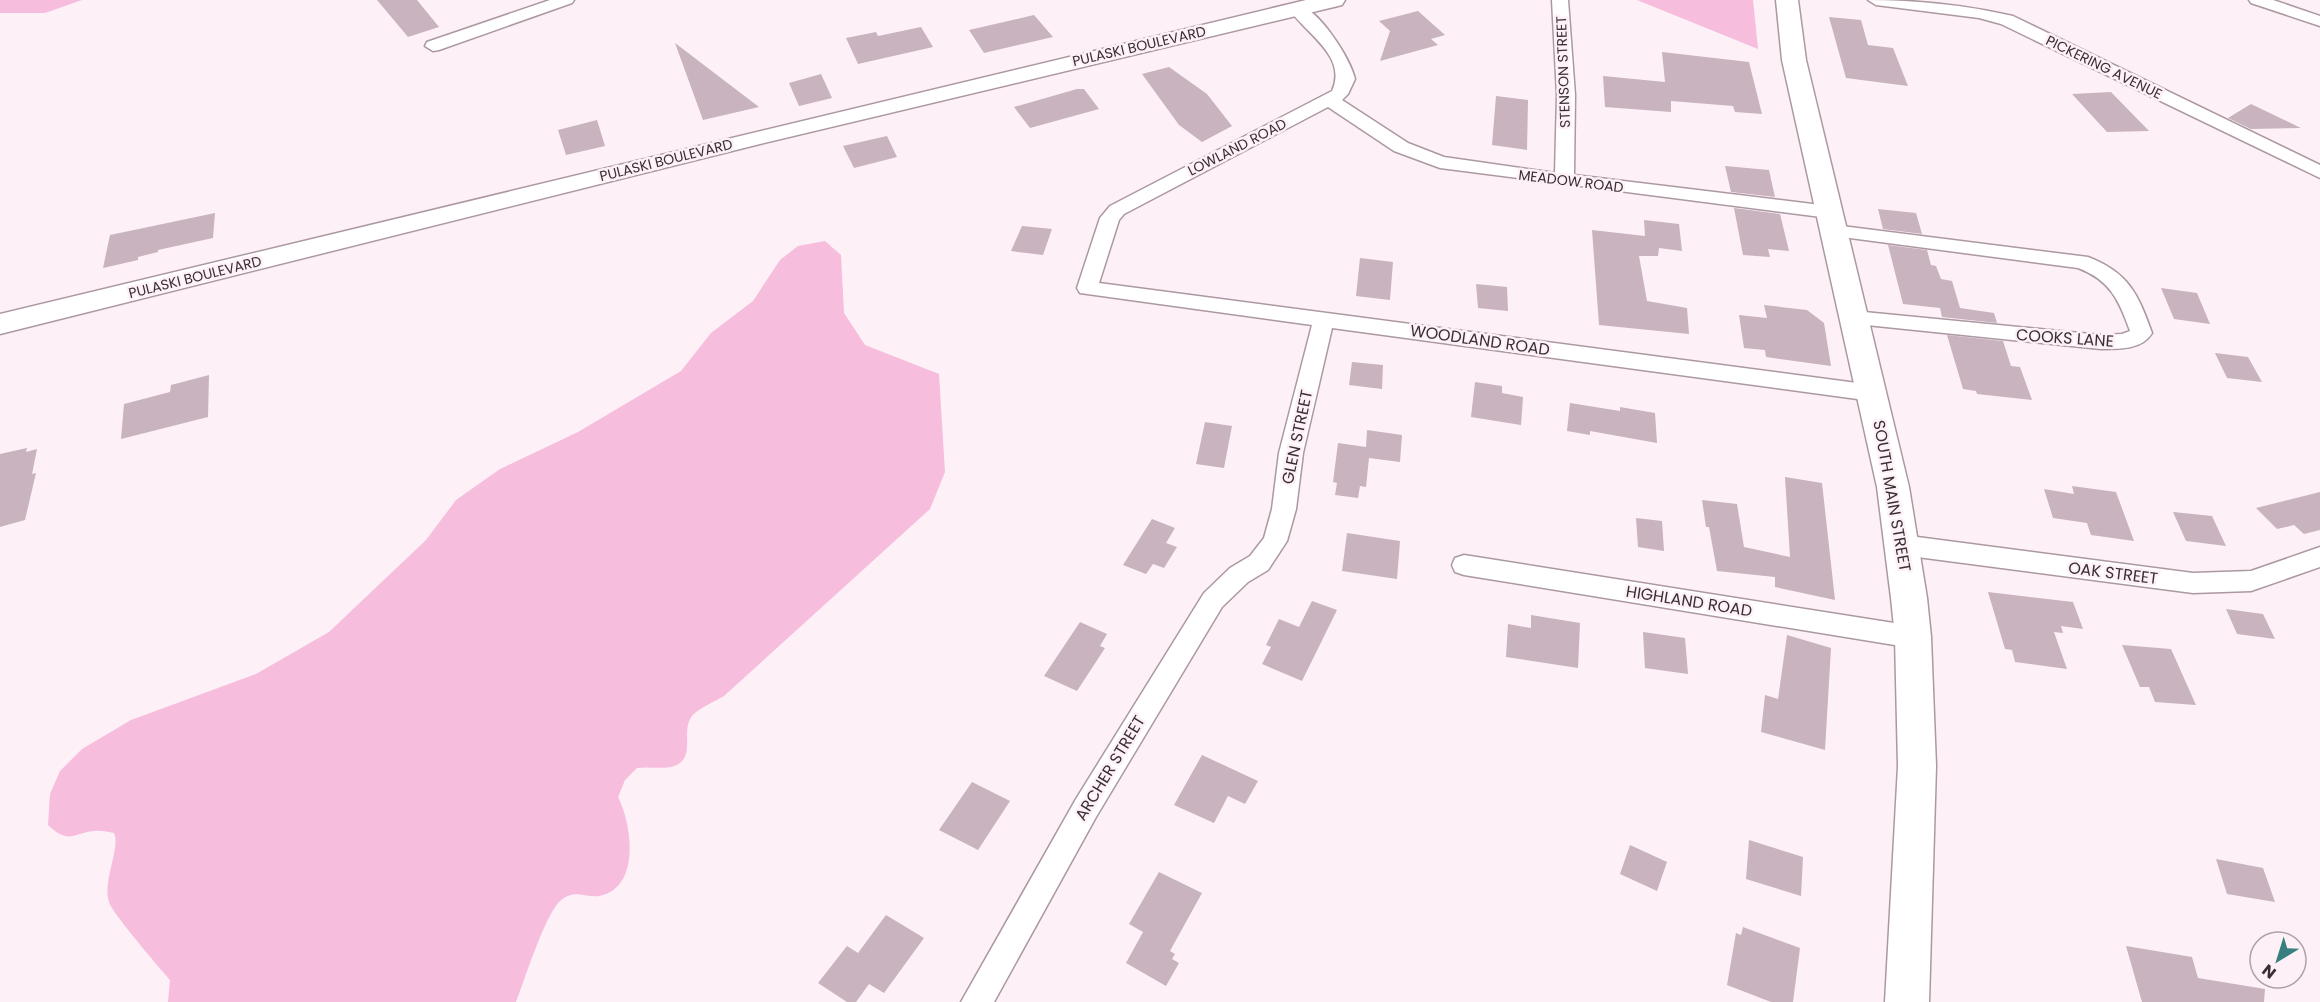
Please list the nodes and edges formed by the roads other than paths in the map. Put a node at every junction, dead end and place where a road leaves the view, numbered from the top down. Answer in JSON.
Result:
{"nodes":[{"id":1,"x":566,"y":0,"type":"edge"},
{"id":2,"x":1334,"y":0,"type":"edge"},
{"id":3,"x":1560,"y":0,"type":"edge"},
{"id":4,"x":1787,"y":0,"type":"edge"},
{"id":5,"x":1876,"y":0,"type":"edge"},
{"id":6,"x":2257,"y":0,"type":"edge"},
{"id":7,"x":1297,"y":9,"type":"junction"},
{"id":8,"x":2320,"y":21,"type":"edge"},
{"id":9,"x":432,"y":46,"type":"dead end"},
{"id":10,"x":1330,"y":100,"type":"junction"},
{"id":11,"x":2320,"y":172,"type":"edge"},
{"id":12,"x":1564,"y":180,"type":"junction"},
{"id":13,"x":1831,"y":221,"type":"junction"},
{"id":14,"x":1087,"y":288,"type":"joint"},
{"id":15,"x":1854,"y":318,"type":"junction"},
{"id":16,"x":1324,"y":319,"type":"junction"},
{"id":17,"x":0,"y":324,"type":"edge"},
{"id":18,"x":1872,"y":393,"type":"junction"},
{"id":19,"x":1902,"y":545,"type":"junction"},
{"id":20,"x":1268,"y":554,"type":"joint"},
{"id":21,"x":2320,"y":557,"type":"edge"},
{"id":22,"x":1464,"y":565,"type":"dead end"},
{"id":23,"x":1914,"y":638,"type":"junction"},
{"id":24,"x":977,"y":1002,"type":"edge"},
{"id":25,"x":1907,"y":1002,"type":"edge"}],
"edges":[{"from":1,"to":9,"type":"street"},
{"from":2,"to":7,"type":"main road","name":"PULASKI BOULEVARD"},
{"from":3,"to":12,"type":"street","name":"STENSON STREET"},
{"from":4,"to":13,"type":"main road","name":"SOUTH MAIN STREET"},
{"from":5,"to":11,"type":"street","name":"PICKERING AVENUE"},
{"from":6,"to":8,"type":"street"},
{"from":7,"to":10,"type":"street"},
{"from":7,"to":17,"type":"main road","name":"PULASKI BOULEVARD"},
{"from":10,"to":12,"type":"street","name":"MEADOW ROAD"},
{"from":10,"to":14,"type":"street","name":"LOWLAND ROAD"},
{"from":12,"to":13,"type":"street","name":"MEADOW ROAD"},
{"from":13,"to":15,"type":"main road","name":"SOUTH MAIN STREET"},
{"from":13,"to":15,"type":"street","name":"COOKS LANE"},
{"from":14,"to":16,"type":"street","name":"WOODLAND ROAD"},
{"from":15,"to":18,"type":"main road","name":"SOUTH MAIN STREET"},
{"from":16,"to":18,"type":"street","name":"WOODLAND ROAD"},
{"from":16,"to":20,"type":"street","name":"GLEN STREET"},
{"from":18,"to":19,"type":"main road","name":"SOUTH MAIN STREET"},
{"from":19,"to":21,"type":"street","name":"OAK STREET"},
{"from":19,"to":23,"type":"main road","name":"SOUTH MAIN STREET"},
{"from":20,"to":24,"type":"street","name":"ARCHER STREET"},
{"from":22,"to":23,"type":"street","name":"HIGHLAND ROAD"},
{"from":23,"to":25,"type":"main road","name":"SOUTH MAIN STREET"}]}
